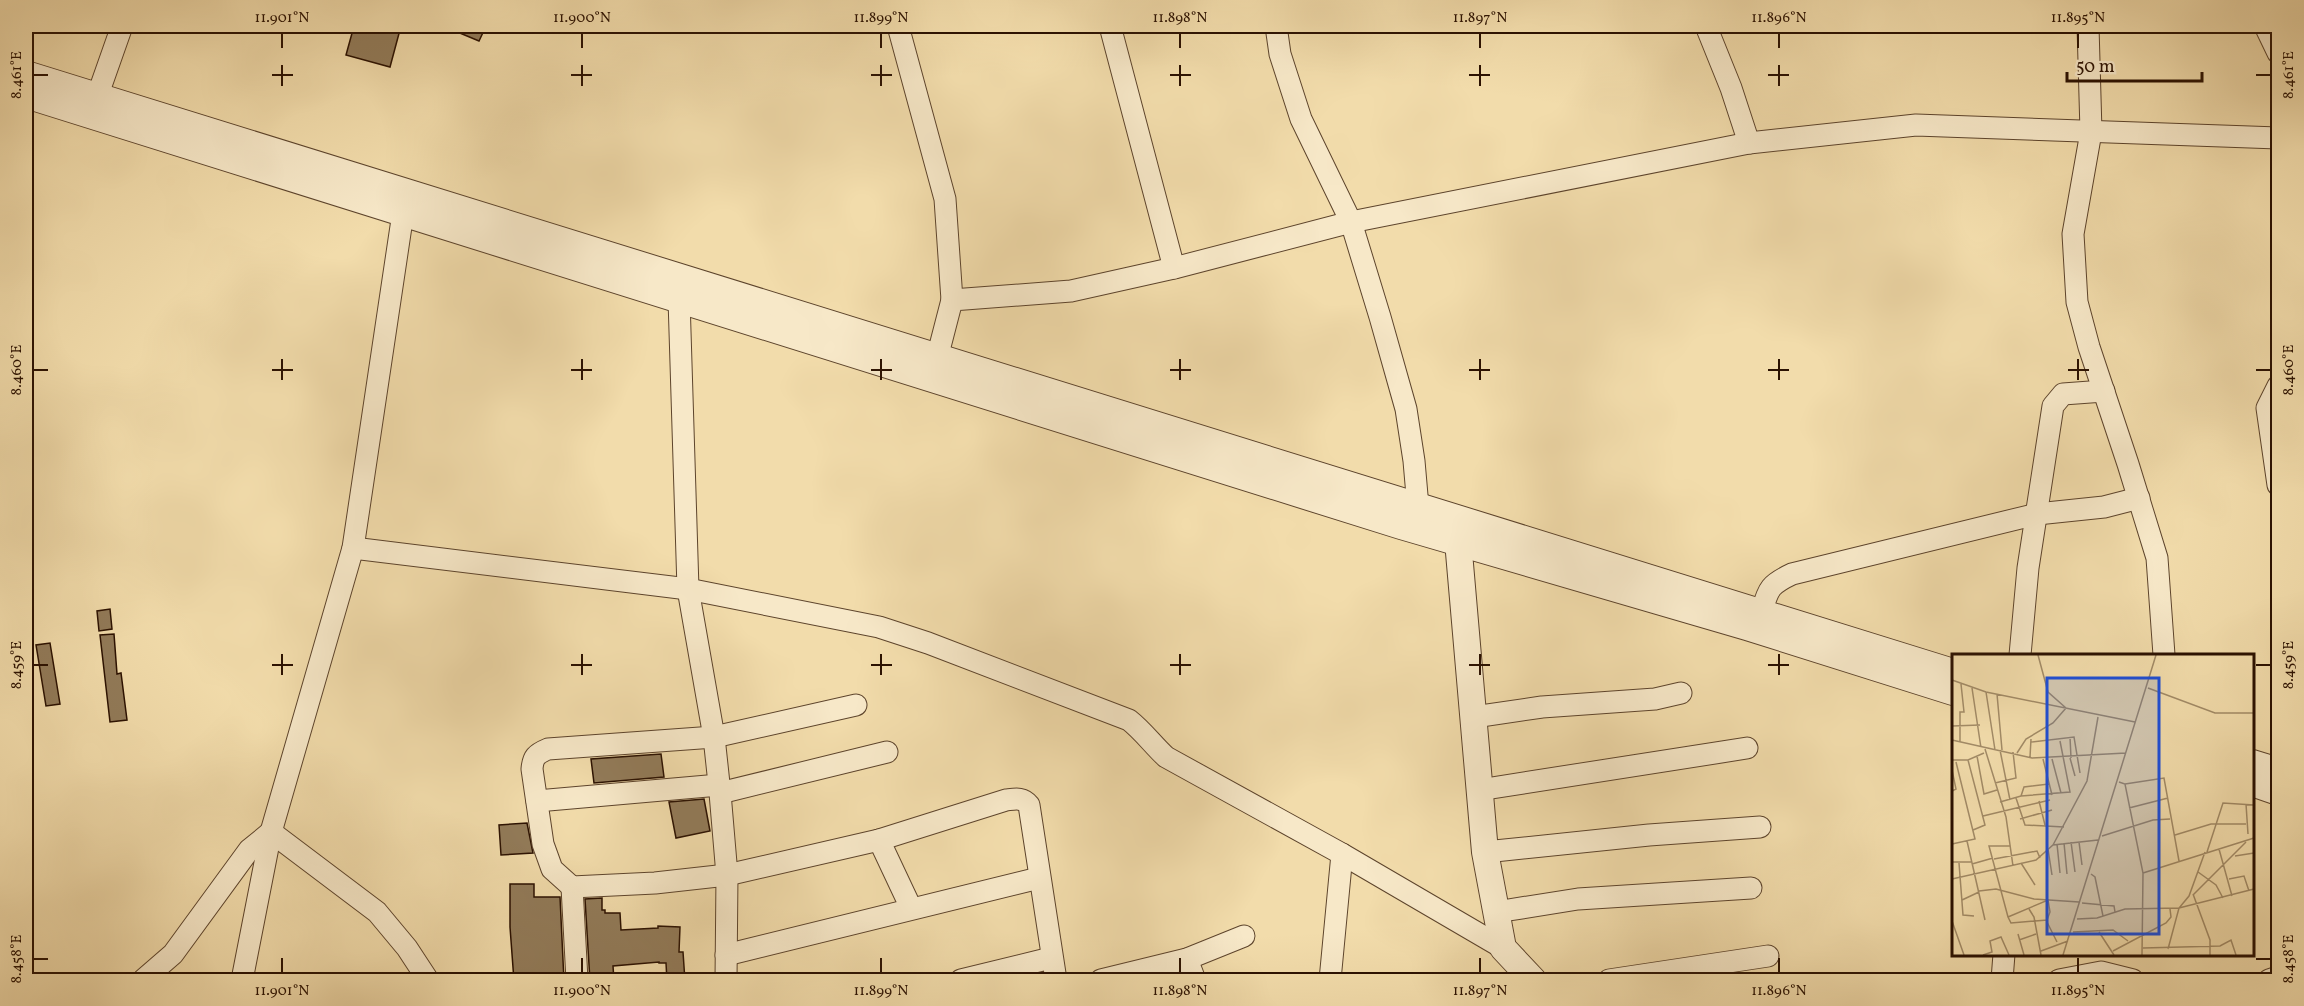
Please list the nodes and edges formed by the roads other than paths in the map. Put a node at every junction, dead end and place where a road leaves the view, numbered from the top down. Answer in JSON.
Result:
{"nodes":[{"id":1,"x":122,"y":26,"type":"edge"},
{"id":2,"x":898,"y":26,"type":"edge"},
{"id":3,"x":1110,"y":26,"type":"edge"},
{"id":4,"x":1276,"y":26,"type":"edge"},
{"id":5,"x":1706,"y":26,"type":"edge"},
{"id":6,"x":2088,"y":26,"type":"edge"},
{"id":7,"x":2265,"y":26,"type":"edge"},
{"id":8,"x":2278,"y":53,"type":"edge"},
{"id":9,"x":26,"y":74,"type":"edge"},
{"id":10,"x":26,"y":95,"type":"edge"},
{"id":11,"x":97,"y":97,"type":"junction"},
{"id":12,"x":2091,"y":132,"type":"junction"},
{"id":13,"x":2278,"y":138,"type":"edge"},
{"id":14,"x":1749,"y":143,"type":"junction"},
{"id":15,"x":300,"y":170,"type":"junction"},
{"id":16,"x":403,"y":213,"type":"junction"},
{"id":17,"x":1351,"y":222,"type":"junction"},
{"id":18,"x":1174,"y":268,"type":"junction"},
{"id":19,"x":679,"y":299,"type":"junction"},
{"id":20,"x":952,"y":300,"type":"junction"},
{"id":21,"x":937,"y":358,"type":"junction"},
{"id":22,"x":2278,"y":386,"type":"edge"},
{"id":23,"x":2104,"y":391,"type":"junction"},
{"id":24,"x":2278,"y":485,"type":"edge"},
{"id":25,"x":2139,"y":498,"type":"junction"},
{"id":26,"x":1418,"y":507,"type":"junction"},
{"id":27,"x":2037,"y":514,"type":"junction"},
{"id":28,"x":1458,"y":541,"type":"junction"},
{"id":29,"x":353,"y":548,"type":"junction"},
{"id":30,"x":688,"y":588,"type":"junction"},
{"id":31,"x":1762,"y":611,"type":"junction"},
{"id":32,"x":2020,"y":654,"type":"edge"},
{"id":33,"x":2164,"y":654,"type":"edge"},
{"id":34,"x":1949,"y":681,"type":"edge"},
{"id":35,"x":1681,"y":693,"type":"dead end"},
{"id":36,"x":856,"y":705,"type":"dead end"},
{"id":37,"x":1474,"y":717,"type":"junction"},
{"id":38,"x":714,"y":737,"type":"junction"},
{"id":39,"x":1747,"y":748,"type":"dead end"},
{"id":40,"x":887,"y":752,"type":"dead end"},
{"id":41,"x":2253,"y":763,"type":"edge"},
{"id":42,"x":2278,"y":771,"type":"edge"},
{"id":43,"x":2253,"y":783,"type":"edge"},
{"id":44,"x":720,"y":789,"type":"junction"},
{"id":45,"x":1479,"y":790,"type":"junction"},
{"id":46,"x":2278,"y":792,"type":"edge"},
{"id":47,"x":537,"y":801,"type":"junction"},
{"id":48,"x":1760,"y":827,"type":"dead end"},
{"id":49,"x":271,"y":832,"type":"junction"},
{"id":50,"x":879,"y":840,"type":"junction"},
{"id":51,"x":1485,"y":852,"type":"junction"},
{"id":52,"x":1342,"y":854,"type":"junction"},
{"id":53,"x":727,"y":875,"type":"junction"},
{"id":54,"x":1039,"y":878,"type":"junction"},
{"id":55,"x":572,"y":887,"type":"junction"},
{"id":56,"x":1751,"y":888,"type":"dead end"},
{"id":57,"x":911,"y":908,"type":"junction"},
{"id":58,"x":1496,"y":912,"type":"junction"},
{"id":59,"x":1244,"y":936,"type":"dead end"},
{"id":60,"x":1503,"y":948,"type":"junction"},
{"id":61,"x":726,"y":955,"type":"junction"},
{"id":62,"x":2004,"y":955,"type":"edge"},
{"id":63,"x":1768,"y":956,"type":"dead end"},
{"id":64,"x":1051,"y":958,"type":"junction"},
{"id":65,"x":1187,"y":959,"type":"junction"},
{"id":66,"x":2278,"y":977,"type":"edge"},
{"id":67,"x":142,"y":981,"type":"edge"},
{"id":68,"x":242,"y":981,"type":"edge"},
{"id":69,"x":428,"y":981,"type":"edge"},
{"id":70,"x":577,"y":981,"type":"edge"},
{"id":71,"x":726,"y":981,"type":"edge"},
{"id":72,"x":961,"y":981,"type":"edge"},
{"id":73,"x":1056,"y":981,"type":"edge"},
{"id":74,"x":1101,"y":981,"type":"edge"},
{"id":75,"x":1195,"y":981,"type":"edge"},
{"id":76,"x":1329,"y":981,"type":"edge"},
{"id":77,"x":1533,"y":981,"type":"edge"},
{"id":78,"x":1609,"y":981,"type":"edge"},
{"id":79,"x":2002,"y":981,"type":"edge"},
{"id":80,"x":2058,"y":981,"type":"edge"},
{"id":81,"x":2133,"y":981,"type":"edge"},
{"id":82,"x":2269,"y":981,"type":"edge"}],
"edges":[{"from":1,"to":11,"type":"street"},
{"from":2,"to":20,"type":"street"},
{"from":3,"to":18,"type":"street"},
{"from":4,"to":17,"type":"street"},
{"from":5,"to":14,"type":"street"},
{"from":6,"to":12,"type":"street"},
{"from":7,"to":8,"type":"street"},
{"from":9,"to":11,"type":"street"},
{"from":10,"to":15,"type":"street"},
{"from":11,"to":15,"type":"street"},
{"from":12,"to":13,"type":"street"},
{"from":12,"to":14,"type":"street"},
{"from":12,"to":23,"type":"street"},
{"from":14,"to":17,"type":"street"},
{"from":15,"to":16,"type":"street"},
{"from":15,"to":21,"type":"street"},
{"from":16,"to":19,"type":"street"},
{"from":16,"to":29,"type":"street"},
{"from":17,"to":18,"type":"street"},
{"from":17,"to":26,"type":"street"},
{"from":18,"to":20,"type":"street"},
{"from":19,"to":28,"type":"street"},
{"from":19,"to":30,"type":"street"},
{"from":20,"to":21,"type":"street"},
{"from":21,"to":26,"type":"street"},
{"from":22,"to":24,"type":"street"},
{"from":23,"to":25,"type":"street"},
{"from":23,"to":27,"type":"street"},
{"from":25,"to":27,"type":"street"},
{"from":25,"to":33,"type":"street"},
{"from":26,"to":31,"type":"street"},
{"from":27,"to":31,"type":"street"},
{"from":27,"to":32,"type":"street"},
{"from":28,"to":34,"type":"street"},
{"from":28,"to":37,"type":"street"},
{"from":29,"to":30,"type":"street"},
{"from":29,"to":49,"type":"street"},
{"from":30,"to":38,"type":"street"},
{"from":30,"to":52,"type":"street"},
{"from":31,"to":34,"type":"street"},
{"from":35,"to":37,"type":"street"},
{"from":36,"to":38,"type":"street"},
{"from":37,"to":45,"type":"street"},
{"from":38,"to":44,"type":"street"},
{"from":38,"to":47,"type":"street"},
{"from":39,"to":45,"type":"street"},
{"from":40,"to":44,"type":"street"},
{"from":41,"to":42,"type":"street"},
{"from":43,"to":46,"type":"street"},
{"from":44,"to":47,"type":"street"},
{"from":44,"to":53,"type":"street"},
{"from":45,"to":51,"type":"street"},
{"from":47,"to":55,"type":"street"},
{"from":48,"to":51,"type":"street"},
{"from":49,"to":67,"type":"street"},
{"from":49,"to":68,"type":"street"},
{"from":49,"to":69,"type":"street"},
{"from":50,"to":53,"type":"street"},
{"from":50,"to":54,"type":"street"},
{"from":50,"to":57,"type":"street"},
{"from":51,"to":58,"type":"street"},
{"from":52,"to":60,"type":"street"},
{"from":52,"to":76,"type":"street"},
{"from":53,"to":55,"type":"street"},
{"from":53,"to":61,"type":"street"},
{"from":54,"to":57,"type":"street"},
{"from":54,"to":64,"type":"street"},
{"from":55,"to":70,"type":"street"},
{"from":56,"to":58,"type":"street"},
{"from":57,"to":61,"type":"street"},
{"from":58,"to":60,"type":"street"},
{"from":59,"to":65,"type":"street"},
{"from":60,"to":77,"type":"street"},
{"from":61,"to":71,"type":"street"},
{"from":62,"to":79,"type":"street"},
{"from":63,"to":78,"type":"street"},
{"from":64,"to":72,"type":"street"},
{"from":64,"to":73,"type":"street"},
{"from":65,"to":74,"type":"street"},
{"from":65,"to":75,"type":"street"},
{"from":66,"to":82,"type":"street"},
{"from":80,"to":81,"type":"street"}]}
